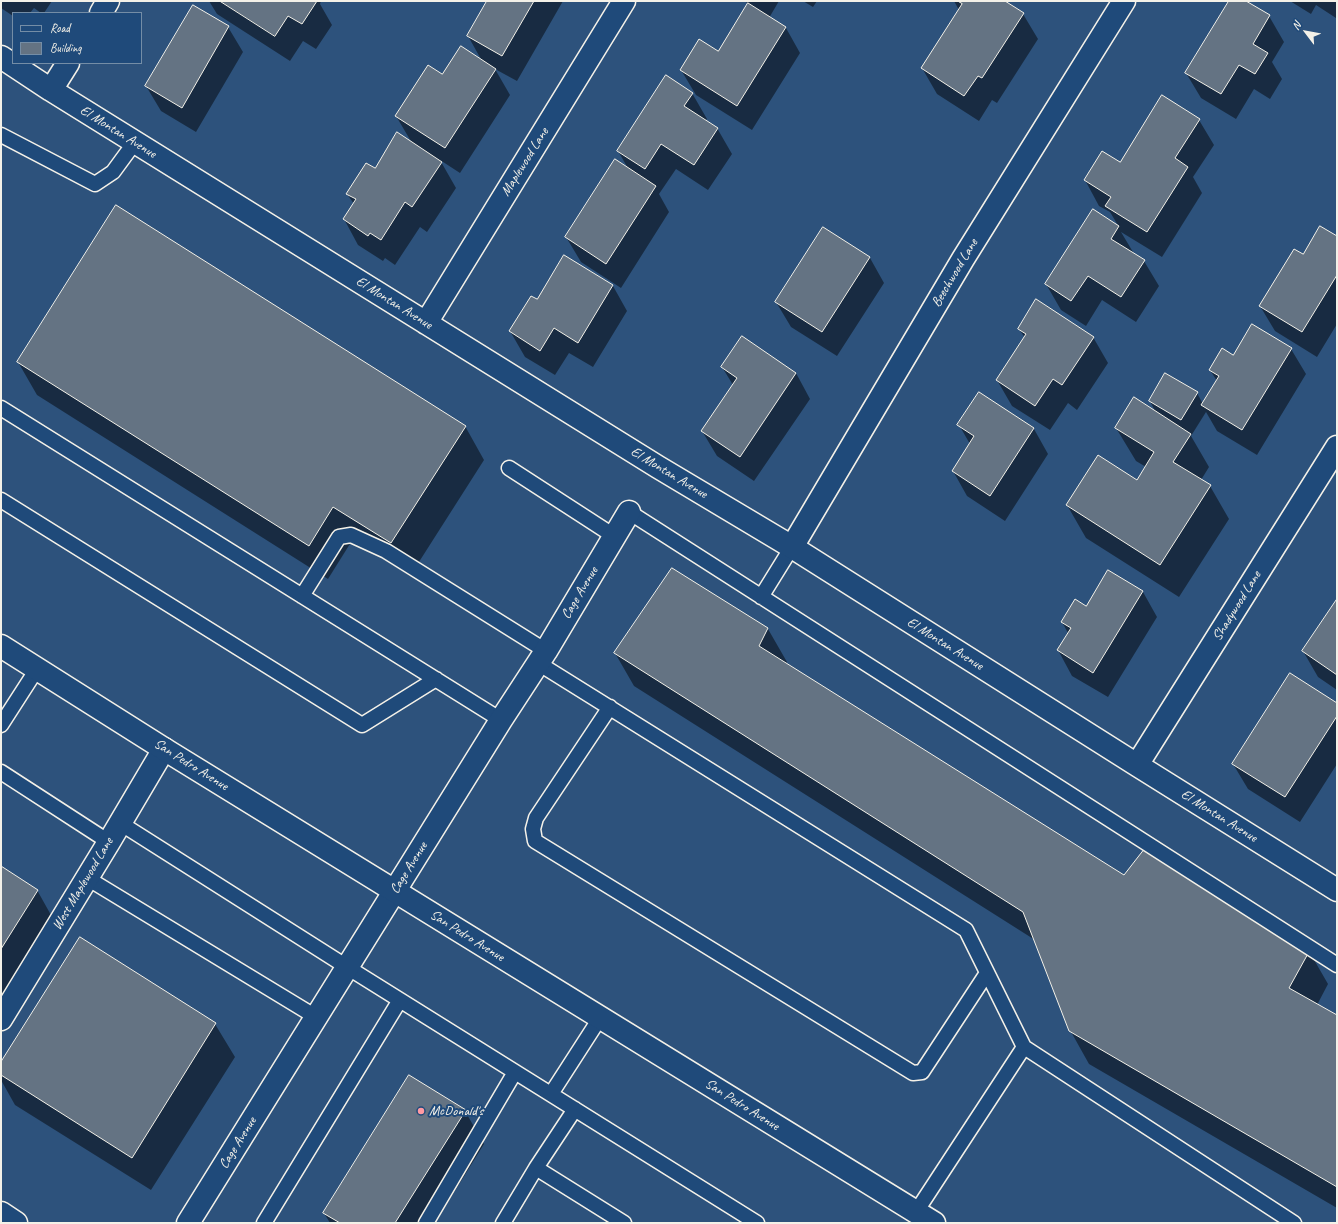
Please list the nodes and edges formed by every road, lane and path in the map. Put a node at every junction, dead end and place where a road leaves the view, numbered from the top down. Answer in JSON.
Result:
{"nodes":[{"id":1,"x":108,"y":1,"type":"edge"},
{"id":2,"x":624,"y":1,"type":"edge"},
{"id":3,"x":1124,"y":1,"type":"edge"},
{"id":4,"x":102,"y":12,"type":"edge"},
{"id":5,"x":1,"y":57,"type":"edge"},
{"id":6,"x":67,"y":64,"type":"edge"},
{"id":7,"x":51,"y":90,"type":"junction"},
{"id":8,"x":1,"y":135,"type":"edge"},
{"id":9,"x":135,"y":142,"type":"junction"},
{"id":10,"x":426,"y":323,"type":"junction"},
{"id":11,"x":1,"y":408,"type":"edge"},
{"id":12,"x":1337,"y":447,"type":"edge"},
{"id":13,"x":509,"y":468,"type":"dead end"},
{"id":14,"x":1,"y":500,"type":"edge"},
{"id":15,"x":629,"y":512,"type":"joint"},
{"id":16,"x":614,"y":536,"type":"junction"},
{"id":17,"x":792,"y":547,"type":"junction"},
{"id":18,"x":302,"y":596,"type":"junction"},
{"id":19,"x":761,"y":597,"type":"junction"},
{"id":20,"x":1,"y":646,"type":"edge"},
{"id":21,"x":542,"y":657,"type":"junction"},
{"id":22,"x":37,"y":669,"type":"junction"},
{"id":23,"x":436,"y":679,"type":"junction"},
{"id":24,"x":610,"y":707,"type":"junction"},
{"id":25,"x":501,"y":720,"type":"junction"},
{"id":26,"x":1,"y":725,"type":"edge"},
{"id":27,"x":164,"y":749,"type":"junction"},
{"id":28,"x":1137,"y":765,"type":"junction"},
{"id":29,"x":1,"y":772,"type":"edge"},
{"id":30,"x":120,"y":823,"type":"junction"},
{"id":31,"x":109,"y":842,"type":"junction"},
{"id":32,"x":87,"y":878,"type":"junction"},
{"id":33,"x":1337,"y":890,"type":"edge"},
{"id":34,"x":395,"y":891,"type":"junction"},
{"id":35,"x":1337,"y":965,"type":"edge"},
{"id":36,"x":347,"y":967,"type":"junction"},
{"id":37,"x":987,"y":973,"type":"junction"},
{"id":38,"x":400,"y":1000,"type":"junction"},
{"id":39,"x":316,"y":1017,"type":"junction"},
{"id":40,"x":600,"y":1018,"type":"junction"},
{"id":41,"x":1,"y":1019,"type":"edge"},
{"id":42,"x":1024,"y":1047,"type":"junction"},
{"id":43,"x":515,"y":1072,"type":"junction"},
{"id":44,"x":551,"y":1094,"type":"junction"},
{"id":45,"x":575,"y":1109,"type":"junction"},
{"id":46,"x":536,"y":1168,"type":"junction"},
{"id":47,"x":1,"y":1213,"type":"edge"},
{"id":48,"x":925,"y":1218,"type":"edge"},
{"id":49,"x":16,"y":1223,"type":"edge"},
{"id":50,"x":188,"y":1223,"type":"edge"},
{"id":51,"x":264,"y":1223,"type":"edge"},
{"id":52,"x":426,"y":1223,"type":"edge"},
{"id":53,"x":503,"y":1223,"type":"edge"},
{"id":54,"x":624,"y":1223,"type":"edge"},
{"id":55,"x":757,"y":1223,"type":"edge"},
{"id":56,"x":1294,"y":1223,"type":"edge"}],
"edges":[{"from":1,"to":4,"type":"street"},
{"from":2,"to":10,"type":"street","name":"Maplewood Lane"},
{"from":3,"to":17,"type":"street","name":"Beechwood Lane"},
{"from":5,"to":7,"type":"street","name":"El Montan Avenue"},
{"from":6,"to":7,"type":"street"},
{"from":7,"to":9,"type":"street","name":"El Montan Avenue"},
{"from":8,"to":9,"type":"lane"},
{"from":9,"to":10,"type":"street","name":"El Montan Avenue"},
{"from":10,"to":17,"type":"street","name":"El Montan Avenue"},
{"from":11,"to":18,"type":"lane"},
{"from":12,"to":28,"type":"street","name":"Shadywood Lane"},
{"from":13,"to":16,"type":"lane"},
{"from":14,"to":23,"type":"lane"},
{"from":15,"to":16,"type":"street","name":"Cage Avenue"},
{"from":15,"to":19,"type":"lane"},
{"from":16,"to":21,"type":"street","name":"Cage Avenue"},
{"from":17,"to":19,"type":"lane"},
{"from":17,"to":28,"type":"street","name":"El Montan Avenue"},
{"from":18,"to":21,"type":"lane"},
{"from":18,"to":23,"type":"lane"},
{"from":19,"to":35,"type":"lane"},
{"from":20,"to":22,"type":"street","name":"San Pedro Avenue"},
{"from":21,"to":24,"type":"lane"},
{"from":21,"to":25,"type":"street","name":"Cage Avenue"},
{"from":22,"to":26,"type":"lane"},
{"from":22,"to":27,"type":"street","name":"San Pedro Avenue"},
{"from":23,"to":25,"type":"lane"},
{"from":24,"to":37,"type":"lane"},
{"from":24,"to":37,"type":"lane"},
{"from":25,"to":34,"type":"street","name":"Cage Avenue"},
{"from":27,"to":30,"type":"street","name":"West Maplewood Lane"},
{"from":27,"to":34,"type":"street","name":"San Pedro Avenue"},
{"from":28,"to":33,"type":"street","name":"El Montan Avenue"},
{"from":29,"to":31,"type":"lane"},
{"from":30,"to":31,"type":"street","name":"West Maplewood Lane"},
{"from":30,"to":36,"type":"lane"},
{"from":31,"to":32,"type":"street","name":"West Maplewood Lane"},
{"from":32,"to":39,"type":"lane"},
{"from":32,"to":41,"type":"street","name":"West Maplewood Lane"},
{"from":34,"to":36,"type":"street","name":"Cage Avenue"},
{"from":34,"to":40,"type":"street","name":"San Pedro Avenue"},
{"from":36,"to":38,"type":"lane"},
{"from":36,"to":39,"type":"street","name":"Cage Avenue"},
{"from":37,"to":42,"type":"lane"},
{"from":38,"to":43,"type":"lane"},
{"from":38,"to":51,"type":"lane"},
{"from":39,"to":50,"type":"street","name":"Cage Avenue"},
{"from":40,"to":44,"type":"lane"},
{"from":40,"to":48,"type":"street","name":"San Pedro Avenue"},
{"from":42,"to":48,"type":"lane"},
{"from":42,"to":56,"type":"lane"},
{"from":43,"to":44,"type":"lane"},
{"from":43,"to":52,"type":"lane"},
{"from":44,"to":45,"type":"lane"},
{"from":45,"to":46,"type":"lane"},
{"from":45,"to":55,"type":"lane"},
{"from":46,"to":53,"type":"lane"},
{"from":46,"to":54,"type":"lane"},
{"from":47,"to":49,"type":"street"}]}
